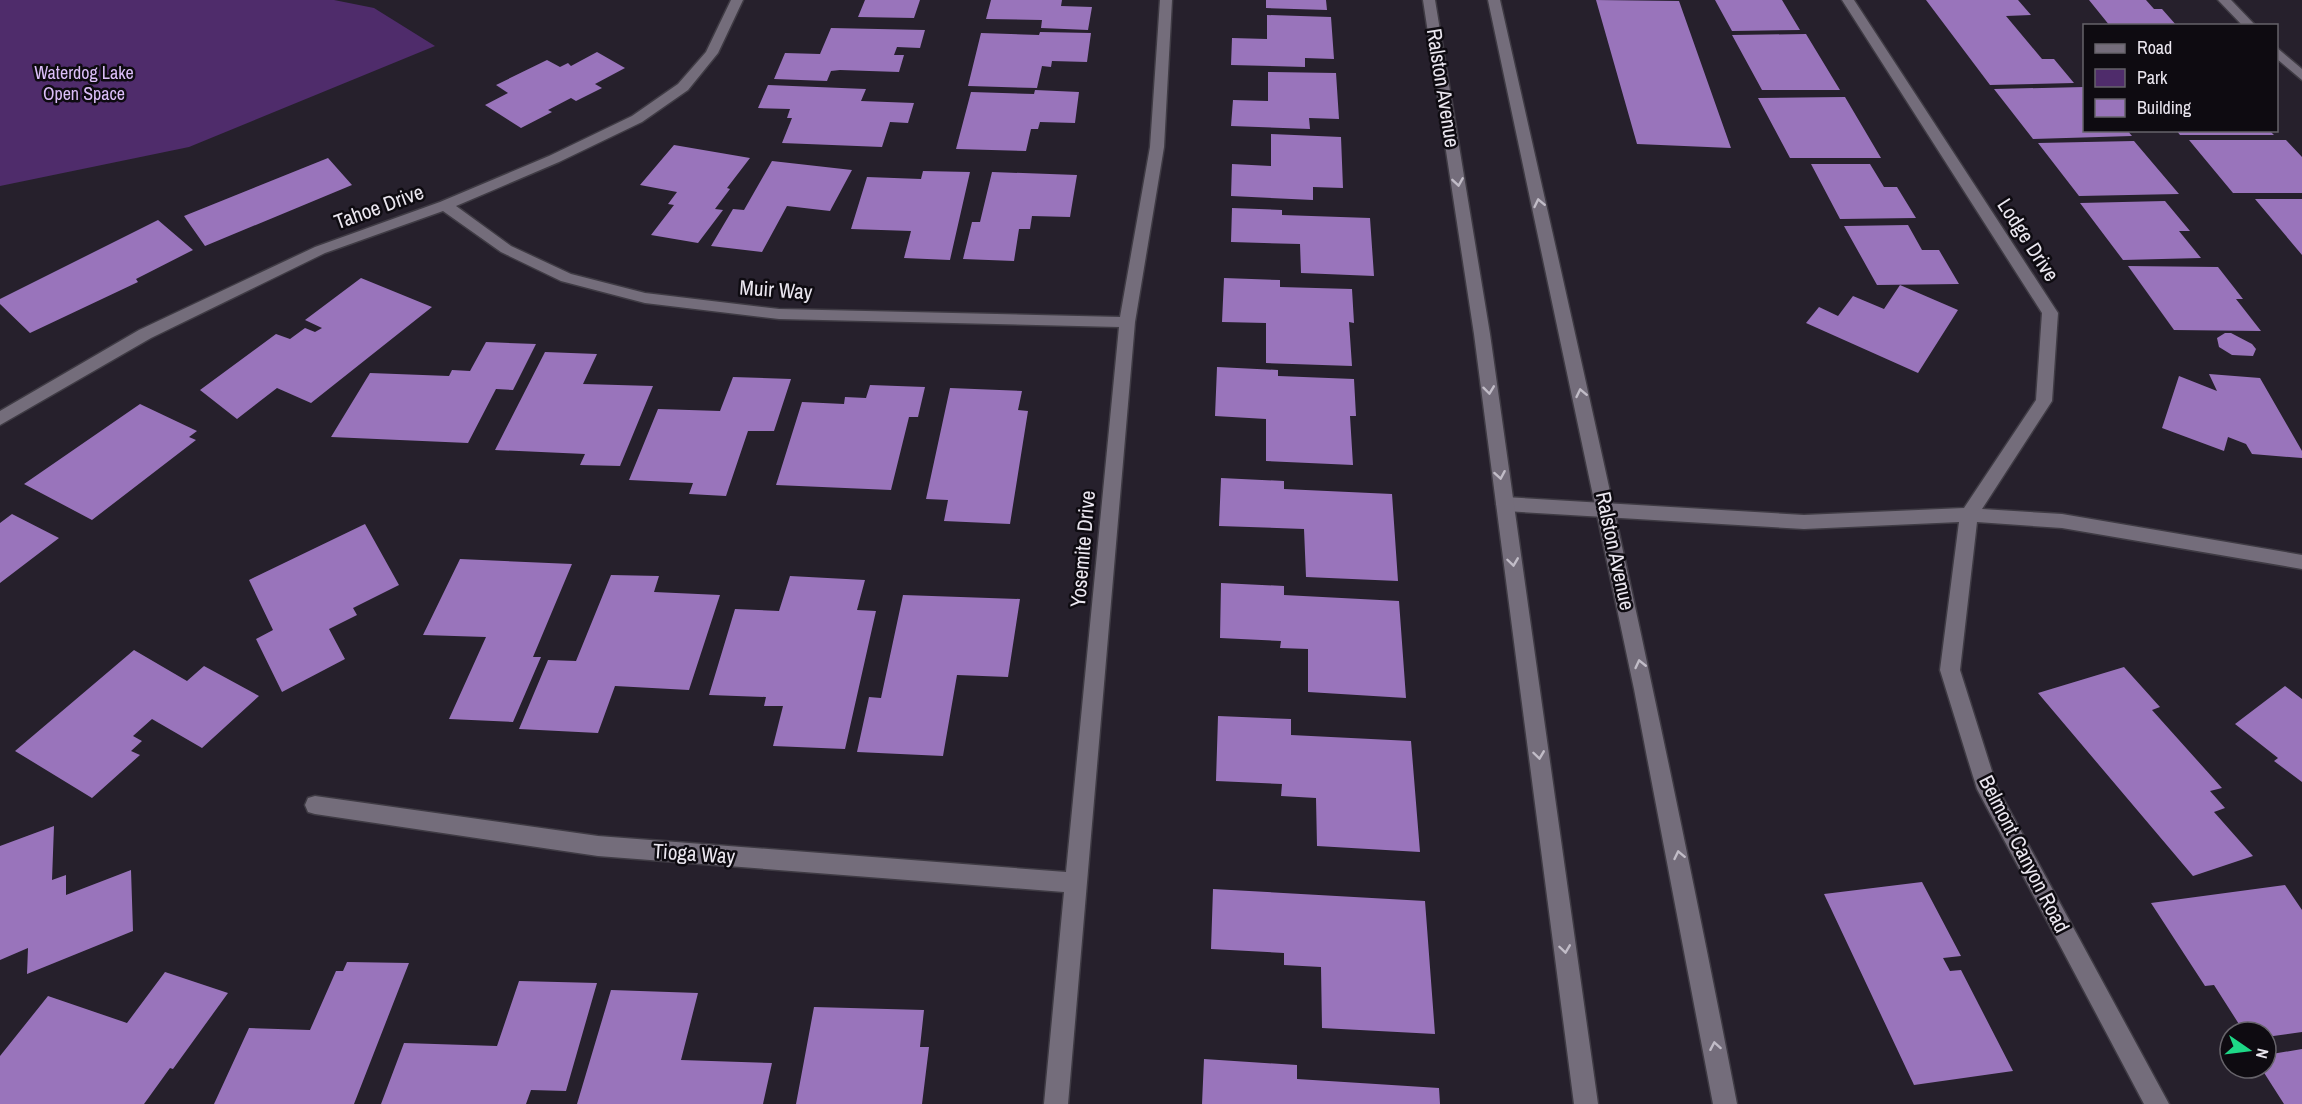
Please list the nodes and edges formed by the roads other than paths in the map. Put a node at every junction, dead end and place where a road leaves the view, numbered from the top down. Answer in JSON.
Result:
{"nodes":[{"id":1,"x":737,"y":0,"type":"edge"},
{"id":2,"x":1166,"y":0,"type":"edge"},
{"id":3,"x":1429,"y":0,"type":"edge"},
{"id":4,"x":1494,"y":0,"type":"edge"},
{"id":5,"x":1848,"y":0,"type":"edge"},
{"id":6,"x":2224,"y":0,"type":"edge"},
{"id":7,"x":2248,"y":24,"type":"edge"},
{"id":8,"x":2278,"y":52,"type":"edge"},
{"id":9,"x":2302,"y":76,"type":"edge"},
{"id":10,"x":446,"y":205,"type":"junction"},
{"id":11,"x":1127,"y":322,"type":"junction"},
{"id":12,"x":0,"y":419,"type":"edge"},
{"id":13,"x":1505,"y":504,"type":"junction"},
{"id":14,"x":1606,"y":508,"type":"junction"},
{"id":15,"x":1969,"y":515,"type":"junction"},
{"id":16,"x":2302,"y":562,"type":"edge"},
{"id":17,"x":315,"y":805,"type":"dead end"},
{"id":18,"x":1075,"y":883,"type":"junction"},
{"id":19,"x":1056,"y":1104,"type":"edge"},
{"id":20,"x":1586,"y":1104,"type":"edge"},
{"id":21,"x":1725,"y":1104,"type":"edge"},
{"id":22,"x":2157,"y":1104,"type":"edge"}],
"edges":[{"from":1,"to":10,"type":"street","name":"Tahoe Drive"},
{"from":2,"to":11,"type":"street","name":"Yosemite Drive"},
{"from":3,"to":13,"type":"street","name":"Ralston Avenue","one_way":true},
{"from":14,"to":4,"type":"street","name":"Ralston Avenue","one_way":true},
{"from":5,"to":15,"type":"street","name":"Lodge Drive"},
{"from":6,"to":7,"type":"street"},
{"from":8,"to":9,"type":"street"},
{"from":10,"to":11,"type":"street","name":"Muir Way"},
{"from":10,"to":12,"type":"street","name":"Tahoe Drive"},
{"from":11,"to":18,"type":"street","name":"Yosemite Drive"},
{"from":13,"to":14,"type":"street"},
{"from":13,"to":20,"type":"street","name":"Ralston Avenue","one_way":true},
{"from":14,"to":15,"type":"street"},
{"from":21,"to":14,"type":"street","name":"Ralston Avenue","one_way":true},
{"from":15,"to":16,"type":"street"},
{"from":15,"to":22,"type":"street","name":"Belmont Canyon Road"},
{"from":17,"to":18,"type":"street","name":"Tioga Way"},
{"from":18,"to":19,"type":"street","name":"Yosemite Drive"}]}
